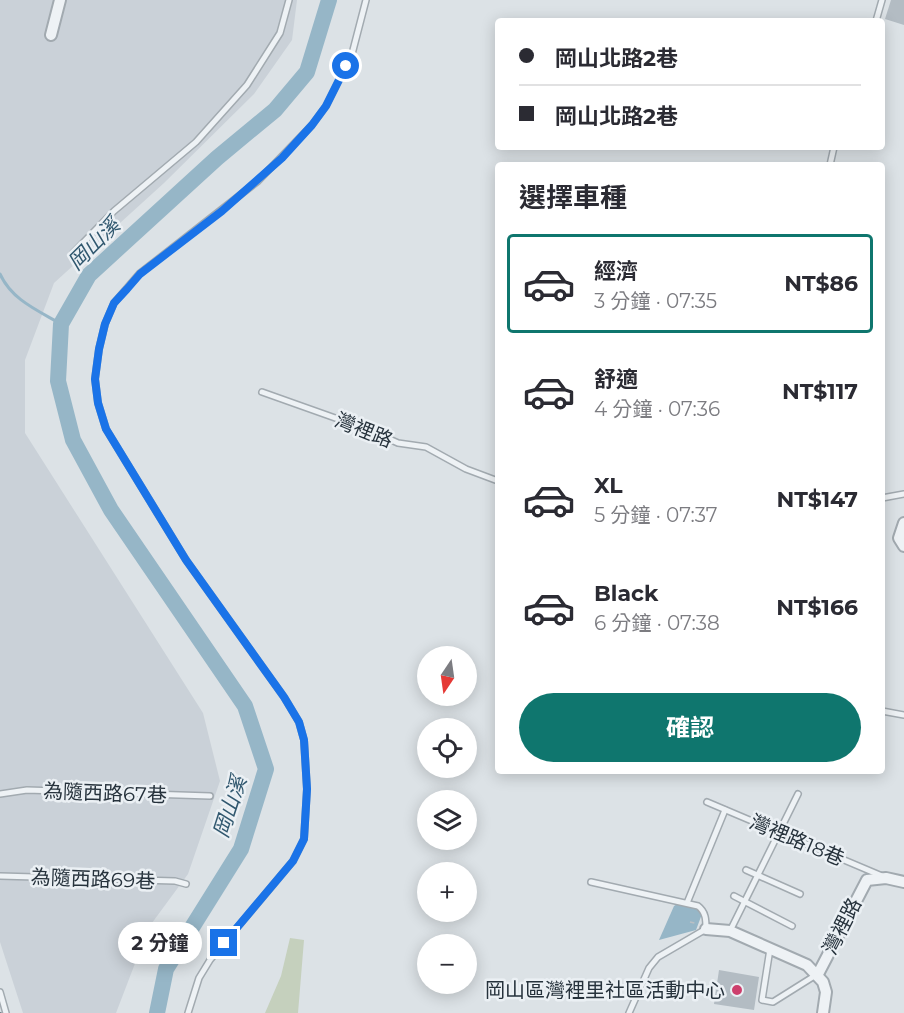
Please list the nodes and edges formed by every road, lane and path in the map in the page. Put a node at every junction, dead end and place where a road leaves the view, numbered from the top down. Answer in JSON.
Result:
{"nodes":[{"id":1,"x":60,"y":0,"type":"edge"},
{"id":2,"x":289,"y":0,"type":"edge"},
{"id":3,"x":366,"y":0,"type":"edge"},
{"id":4,"x":882,"y":0,"type":"edge"},
{"id":5,"x":877,"y":18,"type":"edge"},
{"id":6,"x":51,"y":35,"type":"dead end"},
{"id":7,"x":73,"y":253,"type":"dead end"},
{"id":8,"x":262,"y":392,"type":"dead end"},
{"id":9,"x":495,"y":481,"type":"edge"},
{"id":10,"x":904,"y":494,"type":"edge"},
{"id":11,"x":885,"y":497,"type":"edge"},
{"id":12,"x":904,"y":523,"type":"edge"},
{"id":13,"x":904,"y":546,"type":"edge"},
{"id":14,"x":885,"y":712,"type":"edge"},
{"id":15,"x":904,"y":716,"type":"edge"},
{"id":16,"x":0,"y":794,"type":"edge"},
{"id":17,"x":798,"y":794,"type":"dead end"},
{"id":18,"x":210,"y":796,"type":"dead end"},
{"id":19,"x":707,"y":802,"type":"dead end"},
{"id":20,"x":724,"y":810,"type":"junction"},
{"id":21,"x":779,"y":832,"type":"junction"},
{"id":22,"x":746,"y":870,"type":"dead end"},
{"id":23,"x":759,"y":875,"type":"junction"},
{"id":24,"x":0,"y":876,"type":"edge"},
{"id":25,"x":886,"y":878,"type":"junction"},
{"id":26,"x":591,"y":882,"type":"dead end"},
{"id":27,"x":904,"y":882,"type":"edge"},
{"id":28,"x":186,"y":884,"type":"dead end"},
{"id":29,"x":800,"y":894,"type":"dead end"},
{"id":30,"x":734,"y":896,"type":"dead end"},
{"id":31,"x":744,"y":902,"type":"junction"},
{"id":32,"x":687,"y":903,"type":"junction"},
{"id":33,"x":690,"y":922,"type":"dead end"},
{"id":34,"x":792,"y":926,"type":"dead end"},
{"id":35,"x":704,"y":927,"type":"junction"},
{"id":36,"x":730,"y":931,"type":"junction"},
{"id":37,"x":771,"y":949,"type":"junction"},
{"id":38,"x":818,"y":974,"type":"junction"},
{"id":39,"x":0,"y":992,"type":"edge"},
{"id":40,"x":6,"y":1013,"type":"edge"},
{"id":41,"x":188,"y":1013,"type":"edge"},
{"id":42,"x":629,"y":1013,"type":"edge"},
{"id":43,"x":824,"y":1013,"type":"edge"}],
"edges":[{"from":1,"to":6,"type":"street"},
{"from":2,"to":7,"type":"lane"},
{"from":3,"to":41,"type":"lane"},
{"from":4,"to":5,"type":"lane"},
{"from":8,"to":9,"type":"lane","name":"灣裡路"},
{"from":10,"to":11,"type":"lane"},
{"from":12,"to":13,"type":"street"},
{"from":14,"to":15,"type":"lane"},
{"from":16,"to":18,"type":"lane","name":"為隨西路67巷"},
{"from":17,"to":21,"type":"lane"},
{"from":19,"to":20,"type":"lane","name":"灣裡路18巷"},
{"from":20,"to":21,"type":"lane","name":"灣裡路18巷"},
{"from":20,"to":32,"type":"lane"},
{"from":21,"to":23,"type":"lane"},
{"from":21,"to":25,"type":"lane","name":"灣裡路18巷"},
{"from":22,"to":23,"type":"lane"},
{"from":23,"to":29,"type":"lane"},
{"from":23,"to":31,"type":"lane"},
{"from":24,"to":28,"type":"lane","name":"為隨西路69巷"},
{"from":25,"to":27,"type":"street"},
{"from":25,"to":38,"type":"street","name":"灣裡路"},
{"from":26,"to":32,"type":"lane"},
{"from":30,"to":31,"type":"lane"},
{"from":31,"to":34,"type":"lane"},
{"from":31,"to":36,"type":"lane"},
{"from":32,"to":35,"type":"lane"},
{"from":33,"to":35,"type":"path"},
{"from":35,"to":36,"type":"street","name":"灣裡路"},
{"from":35,"to":42,"type":"lane"},
{"from":36,"to":37,"type":"street","name":"灣裡路"},
{"from":37,"to":38,"type":"street","name":"灣裡路"},
{"from":37,"to":38,"type":"lane"},
{"from":38,"to":43,"type":"street","name":"灣裡路"},
{"from":39,"to":40,"type":"lane"}]}
